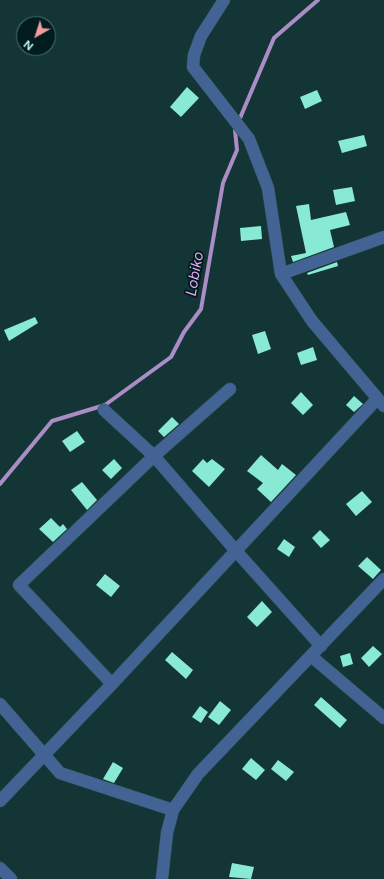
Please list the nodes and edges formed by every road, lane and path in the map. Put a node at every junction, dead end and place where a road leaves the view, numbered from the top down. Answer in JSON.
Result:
{"nodes":[{"id":1,"x":224,"y":0,"type":"edge"},
{"id":2,"x":384,"y":237,"type":"edge"},
{"id":3,"x":280,"y":274,"type":"junction"},
{"id":4,"x":230,"y":389,"type":"dead end"},
{"id":5,"x":380,"y":402,"type":"edge"},
{"id":6,"x":104,"y":410,"type":"dead end"},
{"id":7,"x":154,"y":456,"type":"junction"},
{"id":8,"x":236,"y":551,"type":"junction"},
{"id":9,"x":384,"y":579,"type":"edge"},
{"id":10,"x":320,"y":646,"type":"junction"},
{"id":11,"x":311,"y":656,"type":"junction"},
{"id":12,"x":112,"y":684,"type":"junction"},
{"id":13,"x":0,"y":704,"type":"edge"},
{"id":14,"x":384,"y":718,"type":"edge"},
{"id":15,"x":44,"y":755,"type":"junction"},
{"id":16,"x":0,"y":800,"type":"edge"},
{"id":17,"x":173,"y":810,"type":"junction"},
{"id":18,"x":0,"y":868,"type":"edge"},
{"id":19,"x":11,"y":879,"type":"edge"},
{"id":20,"x":162,"y":879,"type":"edge"}],
"edges":[{"from":1,"to":3,"type":"street"},
{"from":2,"to":3,"type":"street"},
{"from":3,"to":5,"type":"street"},
{"from":4,"to":7,"type":"street"},
{"from":5,"to":8,"type":"street"},
{"from":6,"to":7,"type":"street"},
{"from":7,"to":8,"type":"street"},
{"from":7,"to":12,"type":"street"},
{"from":8,"to":10,"type":"street"},
{"from":8,"to":12,"type":"street"},
{"from":9,"to":10,"type":"street"},
{"from":10,"to":11,"type":"street"},
{"from":11,"to":14,"type":"street"},
{"from":11,"to":17,"type":"street"},
{"from":12,"to":15,"type":"street"},
{"from":13,"to":15,"type":"street"},
{"from":15,"to":16,"type":"street"},
{"from":15,"to":17,"type":"street"},
{"from":17,"to":20,"type":"street"},
{"from":18,"to":19,"type":"street"}]}
